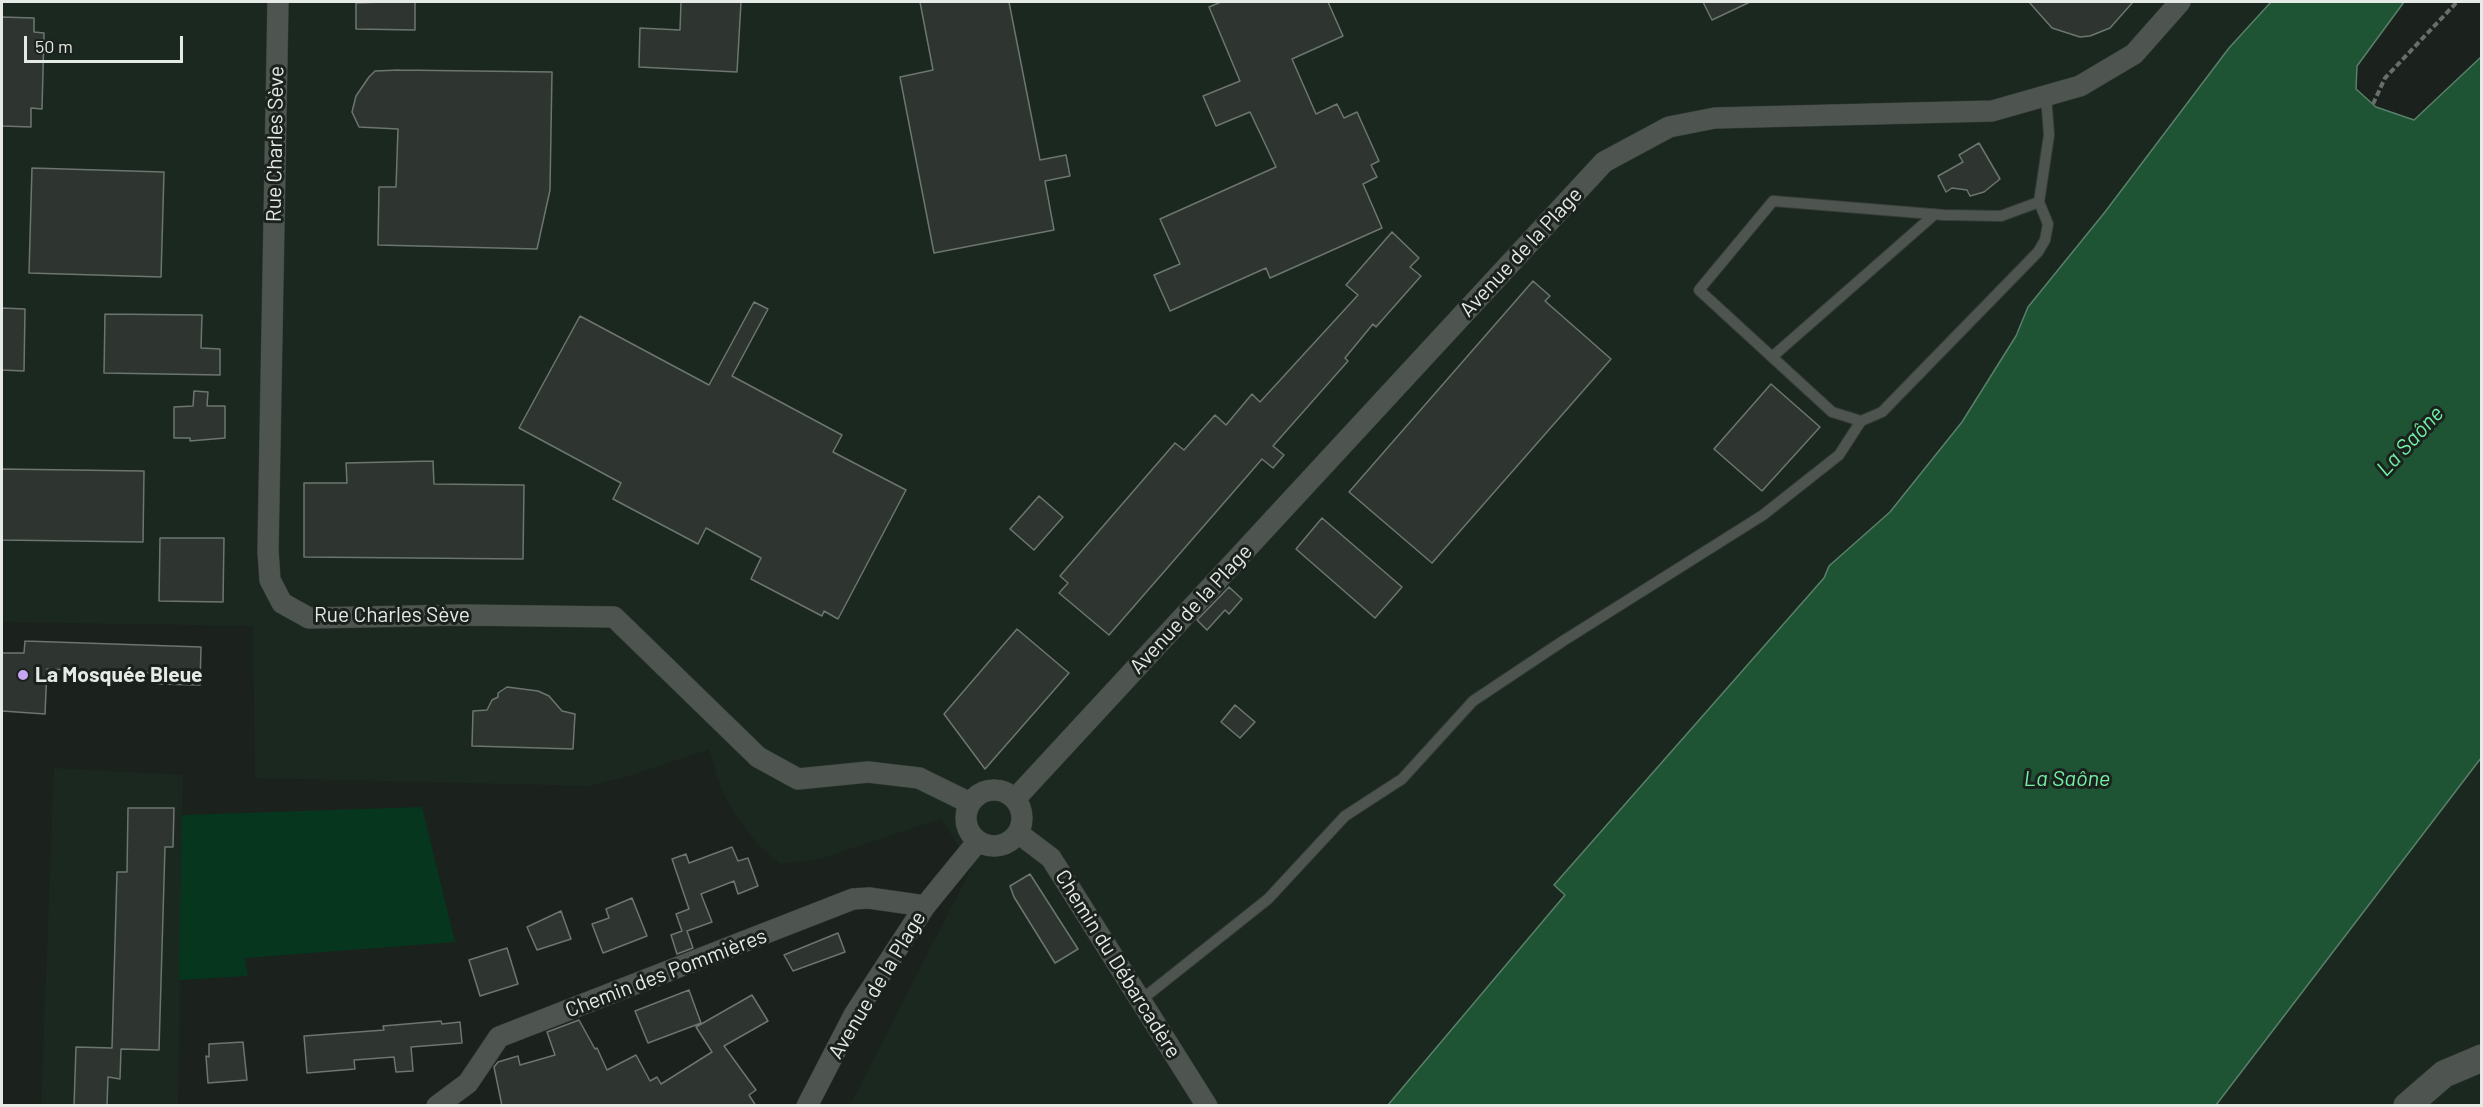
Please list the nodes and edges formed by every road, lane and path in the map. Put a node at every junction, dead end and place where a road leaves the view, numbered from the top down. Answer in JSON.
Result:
{"nodes":[{"id":1,"x":278,"y":2,"type":"edge"},
{"id":2,"x":2180,"y":2,"type":"edge"},
{"id":3,"x":2457,"y":2,"type":"edge"},
{"id":4,"x":2046,"y":96,"type":"junction"},
{"id":5,"x":2373,"y":104,"type":"dead end"},
{"id":6,"x":2039,"y":202,"type":"junction"},
{"id":7,"x":1935,"y":214,"type":"junction"},
{"id":8,"x":1772,"y":357,"type":"junction"},
{"id":9,"x":1861,"y":421,"type":"junction"},
{"id":10,"x":1015,"y":799,"type":"junction"},
{"id":11,"x":970,"y":803,"type":"junction"},
{"id":12,"x":1018,"y":833,"type":"junction"},
{"id":13,"x":978,"y":841,"type":"junction"},
{"id":14,"x":925,"y":906,"type":"junction"},
{"id":15,"x":1141,"y":1000,"type":"junction"},
{"id":16,"x":2481,"y":1058,"type":"edge"},
{"id":17,"x":437,"y":1106,"type":"edge"},
{"id":18,"x":807,"y":1106,"type":"edge"},
{"id":19,"x":1206,"y":1106,"type":"edge"},
{"id":20,"x":2407,"y":1106,"type":"edge"}],
"edges":[{"from":1,"to":11,"type":"street","name":"Rue Charles Sève"},
{"from":2,"to":4,"type":"street","name":"Avenue de la Plage"},
{"from":3,"to":5,"type":"path"},
{"from":4,"to":6,"type":"lane"},
{"from":4,"to":10,"type":"street","name":"Avenue de la Plage"},
{"from":6,"to":7,"type":"lane"},
{"from":6,"to":9,"type":"lane"},
{"from":7,"to":8,"type":"lane"},
{"from":7,"to":8,"type":"lane"},
{"from":8,"to":9,"type":"lane"},
{"from":9,"to":15,"type":"lane"},
{"from":10,"to":11,"type":"street"},
{"from":10,"to":12,"type":"street"},
{"from":11,"to":13,"type":"street"},
{"from":12,"to":13,"type":"street"},
{"from":12,"to":15,"type":"street","name":"Chemin du Débarcadère"},
{"from":13,"to":14,"type":"street","name":"Avenue de la Plage"},
{"from":14,"to":17,"type":"street","name":"Chemin des Pommières"},
{"from":14,"to":18,"type":"street","name":"Avenue de la Plage"},
{"from":15,"to":19,"type":"street","name":"Chemin du Débarcadère"},
{"from":16,"to":20,"type":"street"}]}
